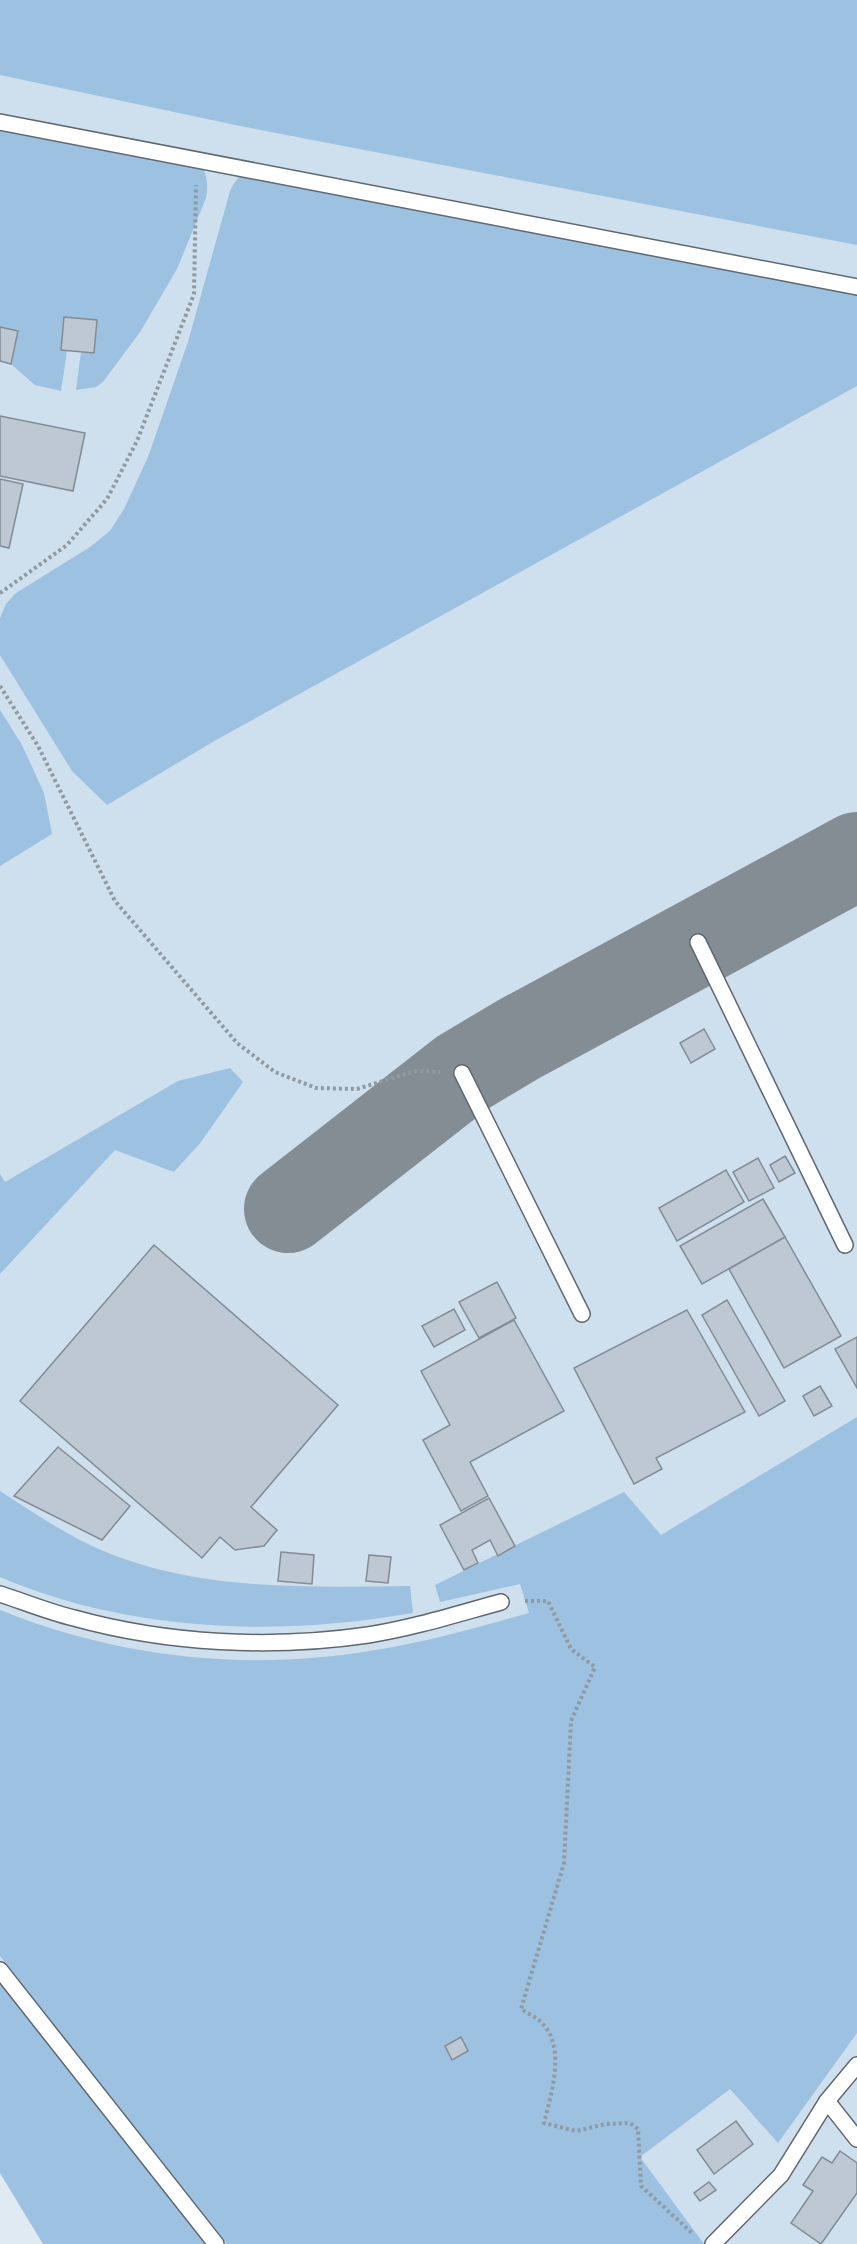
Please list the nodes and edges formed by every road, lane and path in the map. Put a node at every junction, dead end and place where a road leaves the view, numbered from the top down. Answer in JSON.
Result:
{"nodes":[{"id":1,"x":0,"y":122,"type":"edge"},
{"id":2,"x":196,"y":160,"type":"junction"},
{"id":3,"x":857,"y":287,"type":"edge"},
{"id":4,"x":0,"y":593,"type":"edge"},
{"id":5,"x":0,"y":686,"type":"edge"},
{"id":6,"x":698,"y":942,"type":"dead end"},
{"id":7,"x":462,"y":1073,"type":"joint"},
{"id":8,"x":845,"y":1245,"type":"dead end"},
{"id":9,"x":582,"y":1314,"type":"dead end"},
{"id":10,"x":0,"y":1594,"type":"edge"},
{"id":11,"x":501,"y":1602,"type":"joint"},
{"id":12,"x":0,"y":1970,"type":"edge"},
{"id":13,"x":857,"y":2065,"type":"edge"},
{"id":14,"x":827,"y":2101,"type":"junction"},
{"id":15,"x":857,"y":2139,"type":"edge"},
{"id":16,"x":697,"y":2237,"type":"dead end"},
{"id":17,"x":216,"y":2244,"type":"edge"},
{"id":18,"x":713,"y":2244,"type":"edge"}],
"edges":[{"from":1,"to":2,"type":"lane"},
{"from":2,"to":3,"type":"lane"},
{"from":2,"to":4,"type":"path"},
{"from":5,"to":7,"type":"path"},
{"from":6,"to":8,"type":"lane"},
{"from":7,"to":9,"type":"lane"},
{"from":10,"to":11,"type":"lane"},
{"from":11,"to":16,"type":"path"},
{"from":12,"to":17,"type":"lane"},
{"from":13,"to":14,"type":"lane"},
{"from":14,"to":15,"type":"lane"},
{"from":14,"to":18,"type":"lane"}]}
